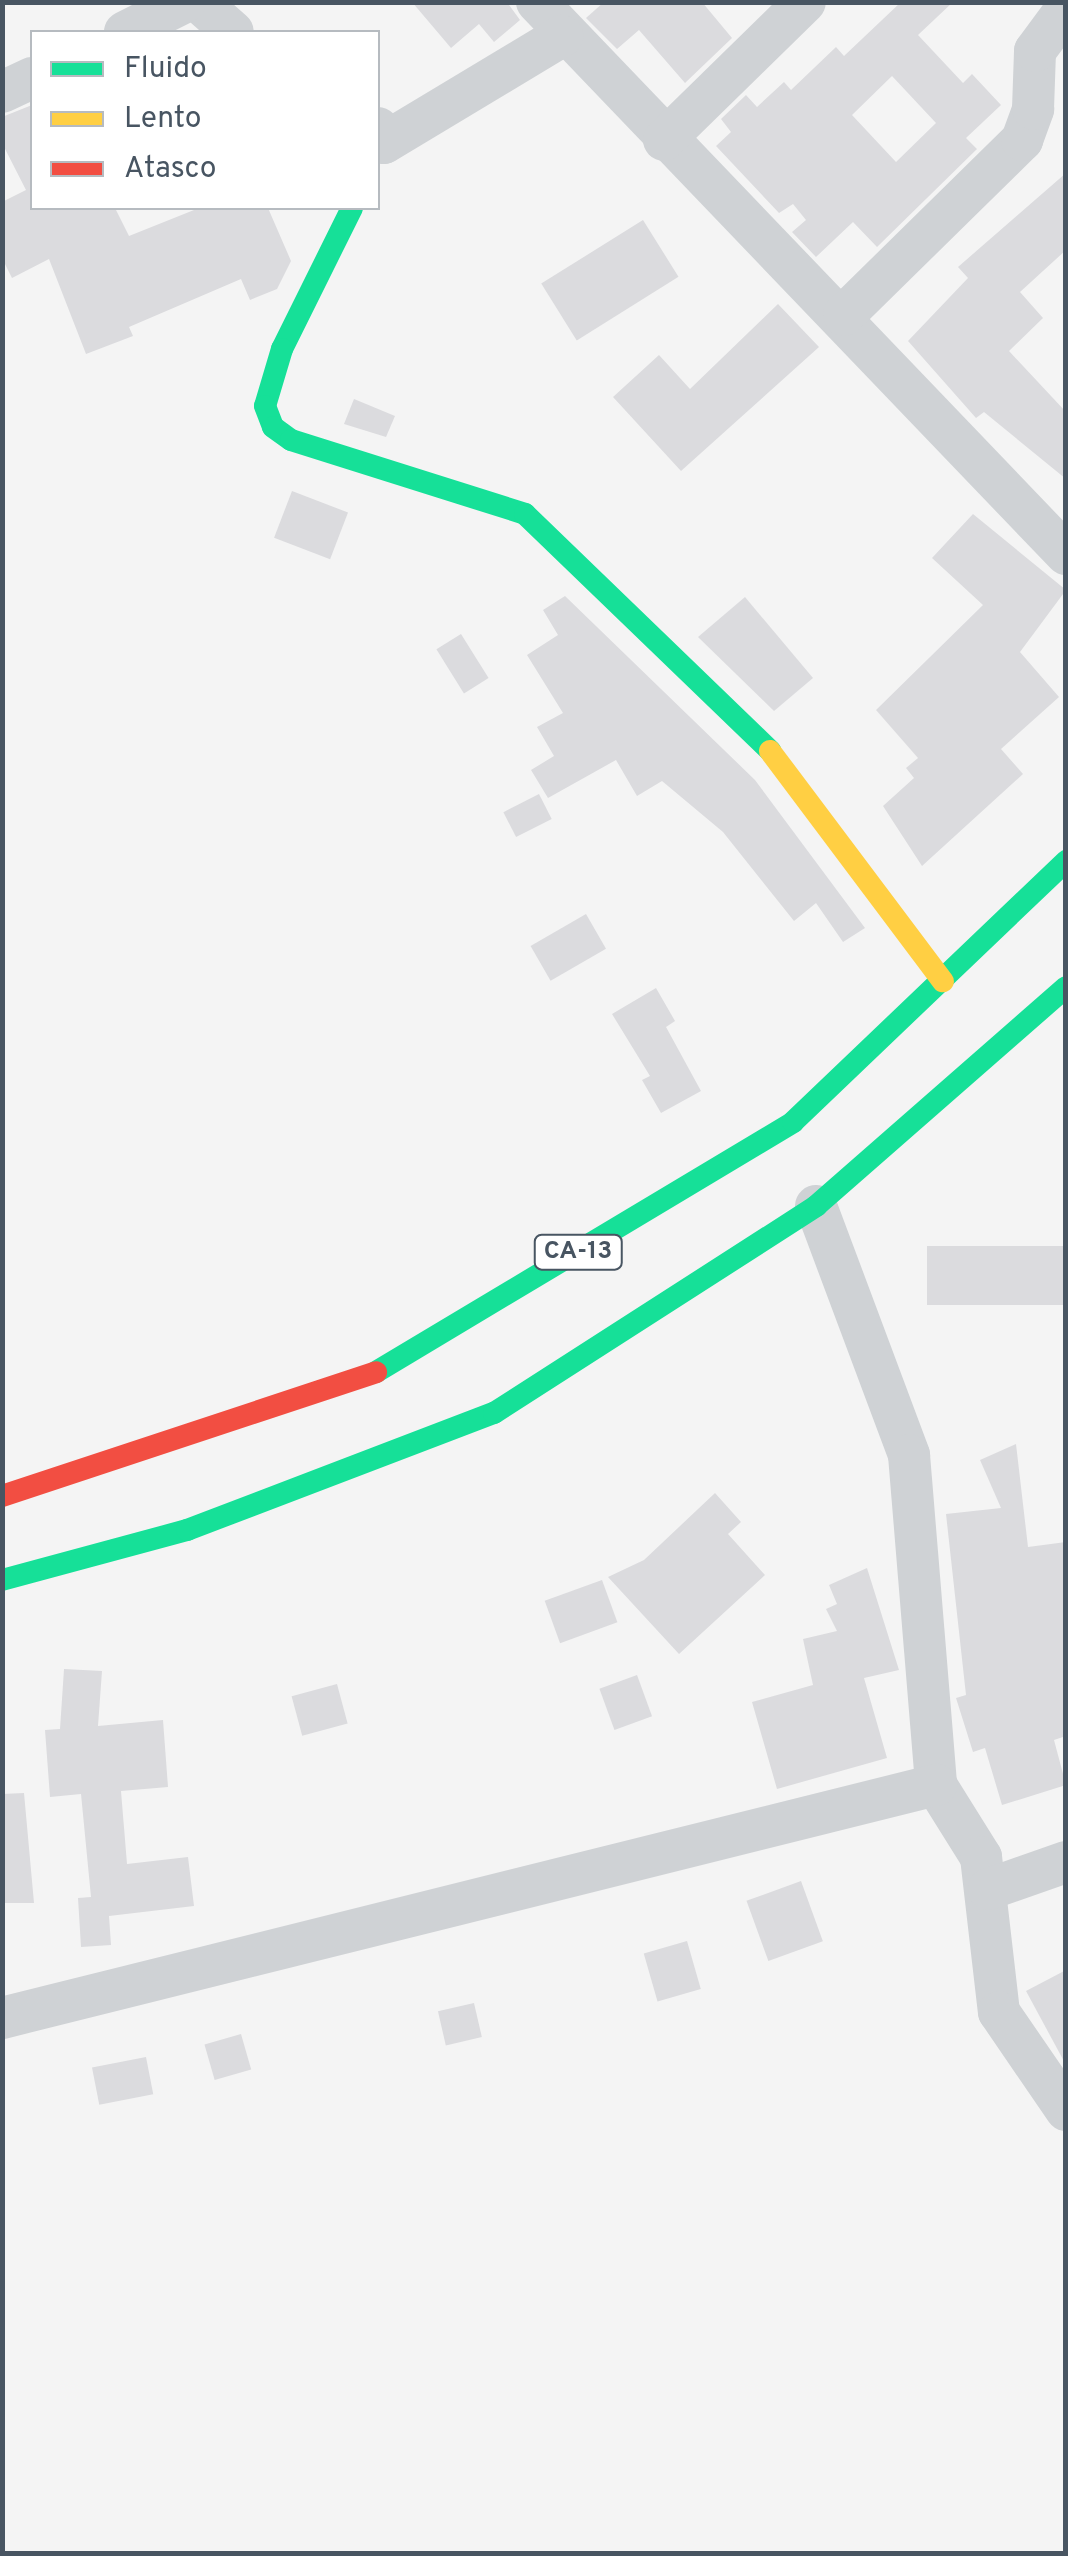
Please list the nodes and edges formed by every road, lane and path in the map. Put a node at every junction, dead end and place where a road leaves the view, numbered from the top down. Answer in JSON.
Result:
{"nodes":[{"id":1,"x":185,"y":2,"type":"edge"},
{"id":2,"x":199,"y":2,"type":"edge"},
{"id":3,"x":537,"y":2,"type":"edge"},
{"id":4,"x":805,"y":2,"type":"edge"},
{"id":5,"x":1066,"y":9,"type":"edge"},
{"id":6,"x":129,"y":30,"type":"edge"},
{"id":7,"x":230,"y":30,"type":"edge"},
{"id":8,"x":562,"y":36,"type":"junction"},
{"id":9,"x":30,"y":79,"type":"edge"},
{"id":10,"x":2,"y":92,"type":"edge"},
{"id":11,"x":664,"y":140,"type":"junction"},
{"id":12,"x":380,"y":142,"type":"edge"},
{"id":13,"x":351,"y":210,"type":"edge"},
{"id":14,"x":844,"y":315,"type":"junction"},
{"id":15,"x":1066,"y":554,"type":"edge"},
{"id":16,"x":1066,"y":861,"type":"edge"},
{"id":17,"x":943,"y":982,"type":"junction"},
{"id":18,"x":1066,"y":987,"type":"edge"},
{"id":19,"x":816,"y":1206,"type":"junction"},
{"id":20,"x":2,"y":1496,"type":"edge"},
{"id":21,"x":5,"y":1582,"type":"edge"},
{"id":22,"x":936,"y":1784,"type":"junction"},
{"id":23,"x":1066,"y":1862,"type":"edge"},
{"id":24,"x":990,"y":1889,"type":"junction"},
{"id":25,"x":2,"y":2018,"type":"edge"},
{"id":26,"x":1066,"y":2110,"type":"edge"}],
"edges":[{"from":1,"to":6,"type":"street"},
{"from":2,"to":7,"type":"street"},
{"from":3,"to":8,"type":"street"},
{"from":4,"to":11,"type":"street"},
{"from":5,"to":14,"type":"street"},
{"from":8,"to":11,"type":"street"},
{"from":8,"to":12,"type":"street"},
{"from":9,"to":10,"type":"street"},
{"from":11,"to":14,"type":"street"},
{"from":13,"to":17,"type":"main road"},
{"from":14,"to":15,"type":"street"},
{"from":16,"to":17,"type":"main road","number":"CA-13"},
{"from":17,"to":20,"type":"main road","number":"CA-13"},
{"from":18,"to":19,"type":"main road"},
{"from":19,"to":21,"type":"main road"},
{"from":19,"to":22,"type":"street"},
{"from":22,"to":24,"type":"street"},
{"from":22,"to":25,"type":"street"},
{"from":23,"to":24,"type":"street"},
{"from":24,"to":26,"type":"street"}]}
